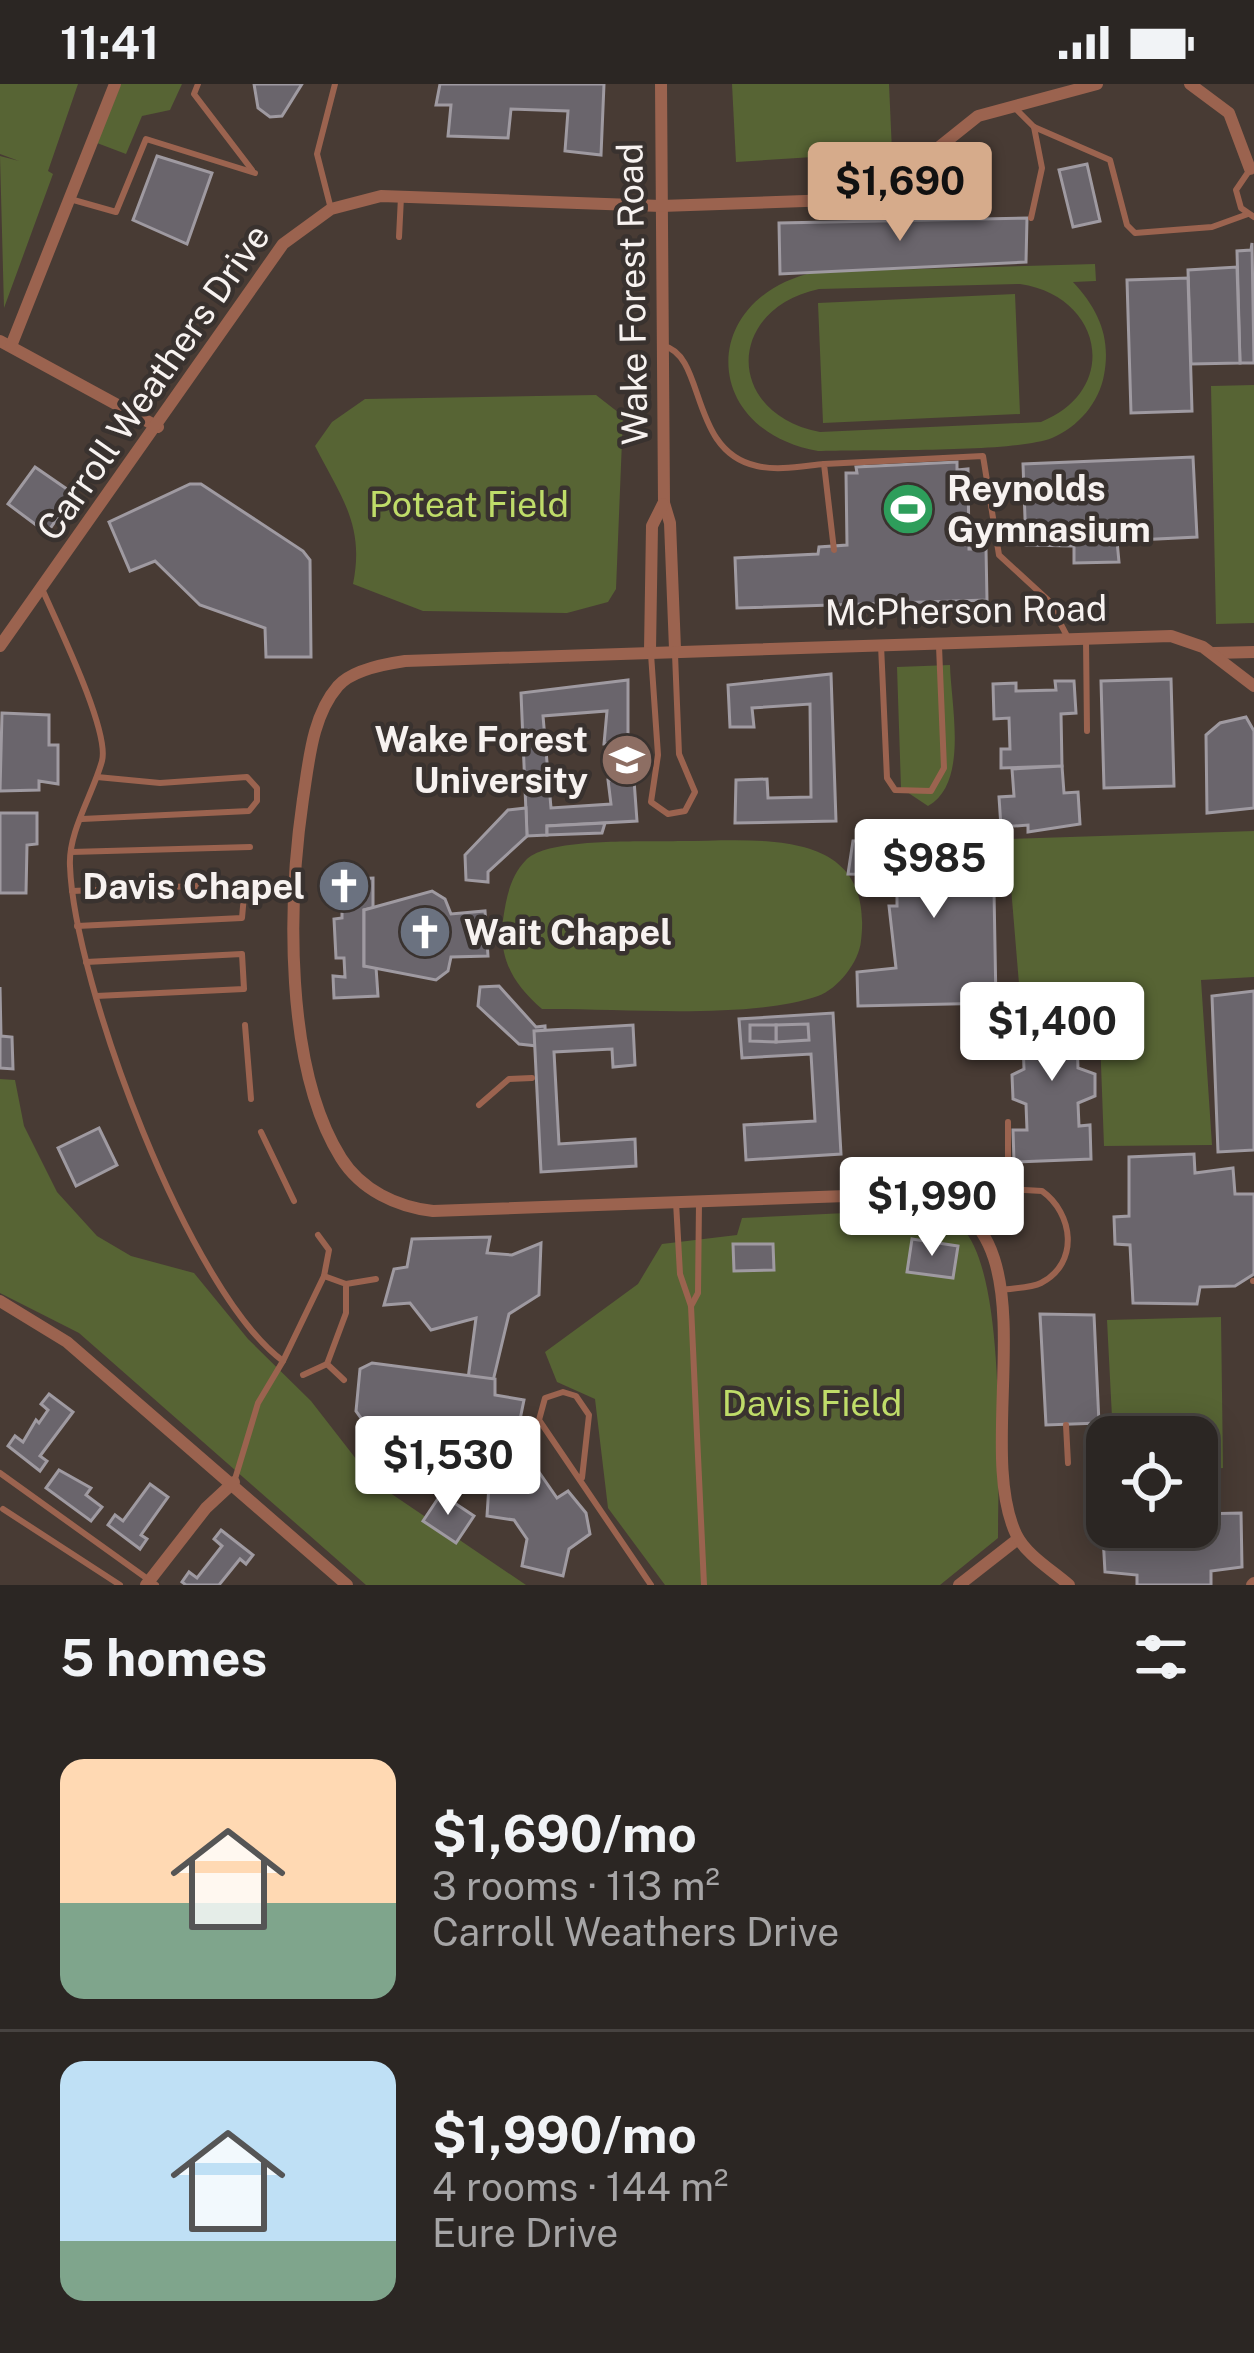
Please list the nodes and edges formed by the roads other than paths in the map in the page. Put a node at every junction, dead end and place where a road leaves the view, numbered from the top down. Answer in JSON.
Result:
{"nodes":[{"id":1,"x":115,"y":84,"type":"edge"},
{"id":2,"x":197,"y":84,"type":"edge"},
{"id":3,"x":335,"y":84,"type":"edge"},
{"id":4,"x":661,"y":84,"type":"edge"},
{"id":5,"x":1097,"y":84,"type":"edge"},
{"id":6,"x":1190,"y":84,"type":"edge"},
{"id":7,"x":1012,"y":104,"type":"junction"},
{"id":8,"x":1034,"y":127,"type":"junction"},
{"id":9,"x":1252,"y":168,"type":"edge"},
{"id":10,"x":401,"y":197,"type":"junction"},
{"id":11,"x":70,"y":199,"type":"junction"},
{"id":12,"x":662,"y":206,"type":"junction"},
{"id":13,"x":331,"y":209,"type":"junction"},
{"id":14,"x":1251,"y":216,"type":"edge"},
{"id":15,"x":1031,"y":218,"type":"dead end"},
{"id":16,"x":399,"y":237,"type":"dead end"},
{"id":17,"x":6,"y":343,"type":"edge"},
{"id":18,"x":664,"y":346,"type":"junction"},
{"id":19,"x":158,"y":427,"type":"junction"},
{"id":20,"x":824,"y":464,"type":"junction"},
{"id":21,"x":664,"y":502,"type":"junction"},
{"id":22,"x":834,"y":550,"type":"dead end"},
{"id":23,"x":43,"y":590,"type":"junction"},
{"id":24,"x":1067,"y":635,"type":"junction"},
{"id":25,"x":1086,"y":636,"type":"junction"},
{"id":26,"x":880,"y":641,"type":"junction"},
{"id":27,"x":938,"y":642,"type":"junction"},
{"id":28,"x":0,"y":646,"type":"edge"},
{"id":29,"x":675,"y":649,"type":"junction"},
{"id":30,"x":650,"y":650,"type":"junction"},
{"id":31,"x":1254,"y":652,"type":"edge"},
{"id":32,"x":1213,"y":653,"type":"junction"},
{"id":33,"x":1254,"y":686,"type":"edge"},
{"id":34,"x":1087,"y":731,"type":"dead end"},
{"id":35,"x":97,"y":777,"type":"junction"},
{"id":36,"x":82,"y":819,"type":"junction"},
{"id":37,"x":250,"y":847,"type":"dead end"},
{"id":38,"x":71,"y":852,"type":"junction"},
{"id":39,"x":72,"y":892,"type":"junction"},
{"id":40,"x":77,"y":926,"type":"junction"},
{"id":41,"x":84,"y":962,"type":"junction"},
{"id":42,"x":97,"y":996,"type":"junction"},
{"id":43,"x":245,"y":1025,"type":"dead end"},
{"id":44,"x":532,"y":1078,"type":"dead end"},
{"id":45,"x":251,"y":1099,"type":"dead end"},
{"id":46,"x":479,"y":1105,"type":"dead end"},
{"id":47,"x":1008,"y":1122,"type":"dead end"},
{"id":48,"x":261,"y":1132,"type":"dead end"},
{"id":49,"x":930,"y":1175,"type":"dead end"},
{"id":50,"x":1008,"y":1189,"type":"junction"},
{"id":51,"x":930,"y":1195,"type":"junction"},
{"id":52,"x":294,"y":1201,"type":"dead end"},
{"id":53,"x":699,"y":1201,"type":"junction"},
{"id":54,"x":676,"y":1202,"type":"junction"},
{"id":55,"x":975,"y":1219,"type":"junction"},
{"id":56,"x":318,"y":1235,"type":"dead end"},
{"id":57,"x":324,"y":1276,"type":"junction"},
{"id":58,"x":376,"y":1279,"type":"dead end"},
{"id":59,"x":346,"y":1284,"type":"junction"},
{"id":60,"x":1002,"y":1290,"type":"junction"},
{"id":61,"x":0,"y":1301,"type":"edge"},
{"id":62,"x":692,"y":1306,"type":"junction"},
{"id":63,"x":283,"y":1360,"type":"junction"},
{"id":64,"x":327,"y":1364,"type":"junction"},
{"id":65,"x":303,"y":1375,"type":"dead end"},
{"id":66,"x":344,"y":1380,"type":"dead end"},
{"id":67,"x":1066,"y":1426,"type":"dead end"},
{"id":68,"x":1068,"y":1463,"type":"dead end"},
{"id":69,"x":0,"y":1473,"type":"edge"},
{"id":70,"x":582,"y":1478,"type":"junction"},
{"id":71,"x":234,"y":1482,"type":"junction"},
{"id":72,"x":3,"y":1509,"type":"dead end"},
{"id":73,"x":1018,"y":1539,"type":"junction"},
{"id":74,"x":151,"y":1583,"type":"edge"},
{"id":75,"x":120,"y":1585,"type":"edge"},
{"id":76,"x":347,"y":1585,"type":"edge"},
{"id":77,"x":651,"y":1585,"type":"edge"},
{"id":78,"x":704,"y":1585,"type":"edge"},
{"id":79,"x":959,"y":1585,"type":"edge"},
{"id":80,"x":1070,"y":1585,"type":"edge"}],
"edges":[{"from":1,"to":11,"type":"street"},
{"from":2,"to":11,"type":"lane"},
{"from":3,"to":13,"type":"lane"},
{"from":4,"to":12,"type":"street","name":"Wake Forest Road"},
{"from":5,"to":7,"type":"street"},
{"from":6,"to":9,"type":"street"},
{"from":7,"to":8,"type":"lane"},
{"from":7,"to":12,"type":"street"},
{"from":8,"to":14,"type":"lane"},
{"from":8,"to":15,"type":"lane"},
{"from":9,"to":14,"type":"lane"},
{"from":10,"to":12,"type":"street"},
{"from":10,"to":13,"type":"street"},
{"from":10,"to":16,"type":"lane"},
{"from":11,"to":17,"type":"street"},
{"from":12,"to":18,"type":"street","name":"Wake Forest Road"},
{"from":13,"to":19,"type":"street","name":"Carroll Weathers Drive"},
{"from":17,"to":19,"type":"street"},
{"from":18,"to":20,"type":"lane"},
{"from":18,"to":21,"type":"street","name":"Wake Forest Road"},
{"from":19,"to":23,"type":"street","name":"Carroll Weathers Drive"},
{"from":20,"to":22,"type":"lane"},
{"from":20,"to":24,"type":"lane"},
{"from":21,"to":29,"type":"street","name":"Wake Forest Road"},
{"from":21,"to":30,"type":"street","name":"Wake Forest Road"},
{"from":23,"to":28,"type":"street","name":"Carroll Weathers Drive"},
{"from":23,"to":35,"type":"lane"},
{"from":24,"to":25,"type":"street","name":"McPherson Road"},
{"from":24,"to":27,"type":"street","name":"McPherson Road"},
{"from":25,"to":32,"type":"street","name":"McPherson Road"},
{"from":25,"to":34,"type":"lane"},
{"from":26,"to":27,"type":"street","name":"McPherson Road"},
{"from":26,"to":27,"type":"lane"},
{"from":26,"to":29,"type":"street","name":"McPherson Road"},
{"from":29,"to":30,"type":"street"},
{"from":29,"to":30,"type":"lane"},
{"from":30,"to":54,"type":"street"},
{"from":31,"to":32,"type":"street","name":"McPherson Road"},
{"from":32,"to":33,"type":"street"},
{"from":35,"to":36,"type":"lane"},
{"from":35,"to":36,"type":"lane"},
{"from":36,"to":38,"type":"lane"},
{"from":37,"to":38,"type":"lane"},
{"from":38,"to":39,"type":"lane"},
{"from":39,"to":40,"type":"lane"},
{"from":39,"to":40,"type":"lane"},
{"from":40,"to":41,"type":"lane"},
{"from":41,"to":42,"type":"lane"},
{"from":41,"to":42,"type":"lane"},
{"from":42,"to":63,"type":"lane"},
{"from":43,"to":45,"type":"lane"},
{"from":44,"to":46,"type":"lane"},
{"from":47,"to":50,"type":"lane"},
{"from":48,"to":52,"type":"lane"},
{"from":49,"to":51,"type":"lane"},
{"from":50,"to":55,"type":"lane"},
{"from":50,"to":60,"type":"lane"},
{"from":51,"to":53,"type":"street"},
{"from":51,"to":55,"type":"street"},
{"from":53,"to":54,"type":"street"},
{"from":53,"to":62,"type":"lane"},
{"from":54,"to":62,"type":"lane"},
{"from":55,"to":60,"type":"street"},
{"from":56,"to":57,"type":"lane"},
{"from":57,"to":59,"type":"lane"},
{"from":57,"to":63,"type":"lane"},
{"from":58,"to":59,"type":"lane"},
{"from":59,"to":64,"type":"lane"},
{"from":60,"to":73,"type":"street"},
{"from":61,"to":71,"type":"street"},
{"from":62,"to":78,"type":"lane"},
{"from":63,"to":71,"type":"lane"},
{"from":64,"to":65,"type":"lane"},
{"from":64,"to":66,"type":"lane"},
{"from":67,"to":68,"type":"lane"},
{"from":69,"to":74,"type":"lane"},
{"from":70,"to":70,"type":"lane"},
{"from":70,"to":77,"type":"lane"},
{"from":71,"to":74,"type":"street"},
{"from":71,"to":76,"type":"street"},
{"from":72,"to":75,"type":"lane"},
{"from":73,"to":79,"type":"street"},
{"from":73,"to":80,"type":"street"}]}
